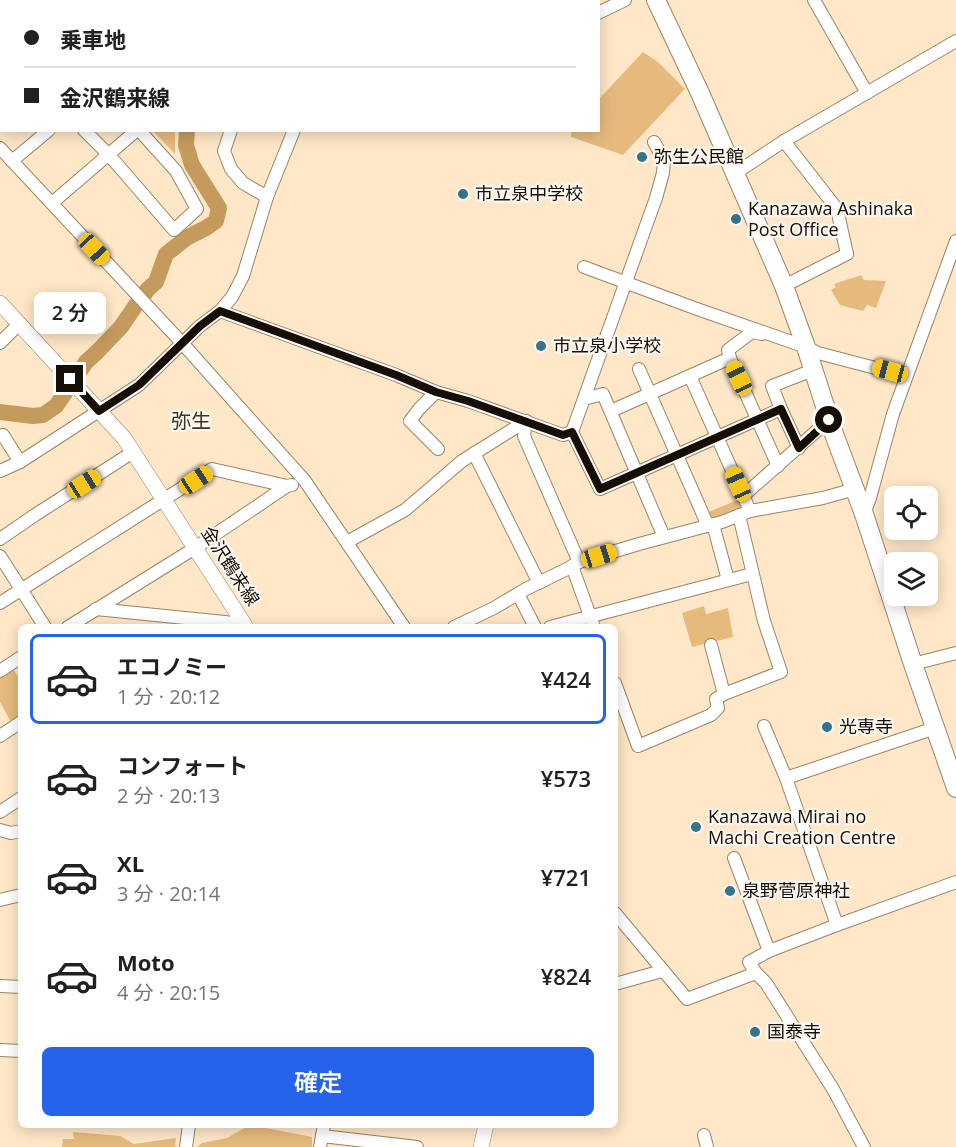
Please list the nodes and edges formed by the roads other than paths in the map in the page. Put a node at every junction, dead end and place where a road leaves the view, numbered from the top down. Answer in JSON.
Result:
{"nodes":[{"id":1,"x":625,"y":0,"type":"edge"},
{"id":2,"x":656,"y":0,"type":"edge"},
{"id":3,"x":814,"y":0,"type":"edge"},
{"id":4,"x":600,"y":13,"type":"edge"},
{"id":5,"x":956,"y":41,"type":"edge"},
{"id":6,"x":867,"y":93,"type":"junction"},
{"id":7,"x":47,"y":132,"type":"edge"},
{"id":8,"x":86,"y":132,"type":"edge"},
{"id":9,"x":136,"y":132,"type":"edge"},
{"id":10,"x":140,"y":132,"type":"edge"},
{"id":11,"x":230,"y":132,"type":"edge"},
{"id":12,"x":293,"y":132,"type":"edge"},
{"id":13,"x":784,"y":141,"type":"junction"},
{"id":14,"x":654,"y":142,"type":"dead end"},
{"id":15,"x":0,"y":148,"type":"edge"},
{"id":16,"x":109,"y":155,"type":"junction"},
{"id":17,"x":12,"y":161,"type":"junction"},
{"id":18,"x":734,"y":174,"type":"junction"},
{"id":19,"x":267,"y":197,"type":"junction"},
{"id":20,"x":52,"y":203,"type":"junction"},
{"id":21,"x":956,"y":241,"type":"edge"},
{"id":22,"x":584,"y":267,"type":"dead end"},
{"id":23,"x":625,"y":281,"type":"junction"},
{"id":24,"x":784,"y":286,"type":"junction"},
{"id":25,"x":0,"y":303,"type":"edge"},
{"id":26,"x":220,"y":311,"type":"junction"},
{"id":27,"x":19,"y":324,"type":"junction"},
{"id":28,"x":772,"y":335,"type":"junction"},
{"id":29,"x":0,"y":343,"type":"edge"},
{"id":30,"x":183,"y":344,"type":"junction"},
{"id":31,"x":806,"y":347,"type":"junction"},
{"id":32,"x":730,"y":358,"type":"junction"},
{"id":33,"x":639,"y":369,"type":"dead end"},
{"id":34,"x":813,"y":370,"type":"junction"},
{"id":35,"x":690,"y":376,"type":"junction"},
{"id":36,"x":906,"y":376,"type":"junction"},
{"id":37,"x":436,"y":392,"type":"junction"},
{"id":38,"x":650,"y":394,"type":"junction"},
{"id":39,"x":584,"y":399,"type":"junction"},
{"id":40,"x":781,"y":409,"type":"junction"},
{"id":41,"x":99,"y":411,"type":"junction"},
{"id":42,"x":611,"y":411,"type":"junction"},
{"id":43,"x":758,"y":419,"type":"junction"},
{"id":44,"x":829,"y":420,"type":"junction"},
{"id":45,"x":526,"y":422,"type":"junction"},
{"id":46,"x":572,"y":432,"type":"junction"},
{"id":47,"x":0,"y":436,"type":"edge"},
{"id":48,"x":717,"y":438,"type":"junction"},
{"id":49,"x":799,"y":448,"type":"junction"},
{"id":50,"x":438,"y":449,"type":"dead end"},
{"id":51,"x":133,"y":452,"type":"junction"},
{"id":52,"x":474,"y":453,"type":"junction"},
{"id":53,"x":677,"y":455,"type":"junction"},
{"id":54,"x":20,"y":462,"type":"junction"},
{"id":55,"x":778,"y":466,"type":"junction"},
{"id":56,"x":0,"y":471,"type":"edge"},
{"id":57,"x":637,"y":473,"type":"junction"},
{"id":58,"x":304,"y":481,"type":"junction"},
{"id":59,"x":287,"y":486,"type":"junction"},
{"id":60,"x":855,"y":489,"type":"junction"},
{"id":61,"x":743,"y":496,"type":"junction"},
{"id":62,"x":165,"y":500,"type":"junction"},
{"id":63,"x":745,"y":513,"type":"junction"},
{"id":64,"x":864,"y":514,"type":"junction"},
{"id":65,"x":710,"y":525,"type":"junction"},
{"id":66,"x":664,"y":537,"type":"junction"},
{"id":67,"x":0,"y":539,"type":"edge"},
{"id":68,"x":347,"y":542,"type":"junction"},
{"id":69,"x":195,"y":548,"type":"junction"},
{"id":70,"x":0,"y":556,"type":"edge"},
{"id":71,"x":576,"y":564,"type":"junction"},
{"id":72,"x":752,"y":574,"type":"junction"},
{"id":73,"x":728,"y":580,"type":"junction"},
{"id":74,"x":539,"y":583,"type":"junction"},
{"id":75,"x":22,"y":590,"type":"junction"},
{"id":76,"x":518,"y":594,"type":"junction"},
{"id":77,"x":0,"y":603,"type":"edge"},
{"id":78,"x":96,"y":609,"type":"junction"},
{"id":79,"x":592,"y":622,"type":"edge"},
{"id":80,"x":43,"y":624,"type":"edge"},
{"id":81,"x":73,"y":624,"type":"edge"},
{"id":82,"x":227,"y":624,"type":"edge"},
{"id":83,"x":244,"y":624,"type":"edge"},
{"id":84,"x":402,"y":624,"type":"edge"},
{"id":85,"x":460,"y":624,"type":"edge"},
{"id":86,"x":534,"y":624,"type":"edge"},
{"id":87,"x":575,"y":624,"type":"edge"},
{"id":88,"x":711,"y":645,"type":"dead end"},
{"id":89,"x":956,"y":653,"type":"edge"},
{"id":90,"x":18,"y":659,"type":"edge"},
{"id":91,"x":913,"y":664,"type":"junction"},
{"id":92,"x":0,"y":671,"type":"edge"},
{"id":93,"x":618,"y":690,"type":"edge"},
{"id":94,"x":724,"y":694,"type":"junction"},
{"id":95,"x":18,"y":724,"type":"edge"},
{"id":96,"x":764,"y":726,"type":"dead end"},
{"id":97,"x":935,"y":729,"type":"junction"},
{"id":98,"x":0,"y":736,"type":"edge"},
{"id":99,"x":786,"y":778,"type":"junction"},
{"id":100,"x":956,"y":788,"type":"edge"},
{"id":101,"x":18,"y":800,"type":"edge"},
{"id":102,"x":0,"y":812,"type":"edge"},
{"id":103,"x":0,"y":830,"type":"edge"},
{"id":104,"x":18,"y":832,"type":"edge"},
{"id":105,"x":735,"y":858,"type":"dead end"},
{"id":106,"x":956,"y":882,"type":"edge"},
{"id":107,"x":18,"y":896,"type":"edge"},
{"id":108,"x":0,"y":900,"type":"edge"},
{"id":109,"x":618,"y":917,"type":"edge"},
{"id":110,"x":837,"y":925,"type":"junction"},
{"id":111,"x":769,"y":951,"type":"junction"},
{"id":112,"x":662,"y":970,"type":"junction"},
{"id":113,"x":756,"y":973,"type":"junction"},
{"id":114,"x":618,"y":983,"type":"edge"},
{"id":115,"x":0,"y":986,"type":"edge"},
{"id":116,"x":18,"y":987,"type":"edge"},
{"id":117,"x":0,"y":1050,"type":"edge"},
{"id":118,"x":18,"y":1051,"type":"edge"},
{"id":119,"x":189,"y":1128,"type":"edge"},
{"id":120,"x":485,"y":1128,"type":"edge"},
{"id":121,"x":322,"y":1136,"type":"edge"},
{"id":122,"x":186,"y":1147,"type":"edge"},
{"id":123,"x":417,"y":1147,"type":"edge"},
{"id":124,"x":481,"y":1147,"type":"edge"},
{"id":125,"x":864,"y":1147,"type":"edge"}],
"edges":[{"from":1,"to":4,"type":"street"},
{"from":2,"to":18,"type":"highway"},
{"from":3,"to":6,"type":"street"},
{"from":5,"to":6,"type":"street"},
{"from":6,"to":13,"type":"street"},
{"from":7,"to":17,"type":"street"},
{"from":8,"to":16,"type":"street"},
{"from":9,"to":16,"type":"street"},
{"from":10,"to":16,"type":"street"},
{"from":11,"to":19,"type":"street"},
{"from":12,"to":19,"type":"street"},
{"from":13,"to":18,"type":"street"},
{"from":13,"to":24,"type":"street"},
{"from":14,"to":23,"type":"street"},
{"from":15,"to":17,"type":"street"},
{"from":16,"to":20,"type":"street"},
{"from":17,"to":20,"type":"street"},
{"from":18,"to":24,"type":"highway"},
{"from":19,"to":26,"type":"street"},
{"from":20,"to":30,"type":"street"},
{"from":21,"to":36,"type":"street"},
{"from":22,"to":23,"type":"street"},
{"from":23,"to":28,"type":"street"},
{"from":23,"to":39,"type":"street"},
{"from":24,"to":31,"type":"highway"},
{"from":25,"to":27,"type":"main road","name":"金沢鶴来線"},
{"from":26,"to":30,"type":"street"},
{"from":26,"to":37,"type":"street"},
{"from":27,"to":29,"type":"street"},
{"from":27,"to":41,"type":"main road","name":"金沢鶴来線"},
{"from":28,"to":31,"type":"street"},
{"from":28,"to":32,"type":"street"},
{"from":30,"to":41,"type":"street"},
{"from":30,"to":58,"type":"street"},
{"from":31,"to":34,"type":"highway"},
{"from":31,"to":36,"type":"street"},
{"from":32,"to":35,"type":"street"},
{"from":32,"to":43,"type":"street"},
{"from":33,"to":38,"type":"street"},
{"from":34,"to":40,"type":"street"},
{"from":34,"to":44,"type":"highway"},
{"from":35,"to":38,"type":"street"},
{"from":35,"to":48,"type":"street"},
{"from":36,"to":64,"type":"street"},
{"from":37,"to":45,"type":"street"},
{"from":37,"to":50,"type":"street"},
{"from":38,"to":42,"type":"street"},
{"from":38,"to":53,"type":"street"},
{"from":39,"to":42,"type":"street"},
{"from":39,"to":46,"type":"street"},
{"from":40,"to":43,"type":"street"},
{"from":40,"to":49,"type":"street"},
{"from":41,"to":51,"type":"main road","name":"金沢鶴来線"},
{"from":41,"to":54,"type":"street"},
{"from":42,"to":57,"type":"street"},
{"from":43,"to":48,"type":"street"},
{"from":43,"to":55,"type":"street"},
{"from":44,"to":49,"type":"street"},
{"from":44,"to":60,"type":"highway"},
{"from":45,"to":46,"type":"street"},
{"from":45,"to":52,"type":"street"},
{"from":45,"to":71,"type":"street"},
{"from":46,"to":57,"type":"street"},
{"from":47,"to":54,"type":"street"},
{"from":48,"to":53,"type":"street"},
{"from":48,"to":61,"type":"street"},
{"from":49,"to":55,"type":"street"},
{"from":51,"to":62,"type":"main road","name":"金沢鶴来線"},
{"from":51,"to":67,"type":"street"},
{"from":52,"to":68,"type":"street"},
{"from":52,"to":74,"type":"street"},
{"from":53,"to":57,"type":"street"},
{"from":53,"to":65,"type":"street"},
{"from":54,"to":56,"type":"street"},
{"from":55,"to":61,"type":"street"},
{"from":57,"to":66,"type":"street"},
{"from":58,"to":59,"type":"street"},
{"from":58,"to":68,"type":"street"},
{"from":59,"to":62,"type":"street"},
{"from":59,"to":69,"type":"street"},
{"from":60,"to":63,"type":"street"},
{"from":60,"to":64,"type":"highway"},
{"from":61,"to":63,"type":"street"},
{"from":62,"to":69,"type":"main road","name":"金沢鶴来線"},
{"from":62,"to":75,"type":"street"},
{"from":63,"to":65,"type":"street"},
{"from":63,"to":72,"type":"street"},
{"from":64,"to":91,"type":"highway"},
{"from":65,"to":66,"type":"street"},
{"from":65,"to":73,"type":"street"},
{"from":66,"to":71,"type":"street"},
{"from":68,"to":84,"type":"street"},
{"from":69,"to":78,"type":"street"},
{"from":69,"to":83,"type":"main road","name":"金沢鶴来線"},
{"from":70,"to":75,"type":"street"},
{"from":71,"to":74,"type":"street"},
{"from":71,"to":79,"type":"street"},
{"from":72,"to":73,"type":"street"},
{"from":72,"to":94,"type":"street"},
{"from":73,"to":79,"type":"street"},
{"from":74,"to":76,"type":"street"},
{"from":75,"to":77,"type":"street"},
{"from":75,"to":80,"type":"street"},
{"from":76,"to":85,"type":"street"},
{"from":76,"to":86,"type":"street"},
{"from":78,"to":81,"type":"street"},
{"from":78,"to":82,"type":"street"},
{"from":79,"to":87,"type":"street"},
{"from":88,"to":94,"type":"street"},
{"from":89,"to":91,"type":"street"},
{"from":90,"to":92,"type":"street"},
{"from":91,"to":97,"type":"highway"},
{"from":93,"to":94,"type":"street"},
{"from":95,"to":98,"type":"street"},
{"from":96,"to":99,"type":"street"},
{"from":97,"to":99,"type":"street"},
{"from":97,"to":100,"type":"highway"},
{"from":99,"to":110,"type":"street"},
{"from":101,"to":102,"type":"street"},
{"from":103,"to":104,"type":"street"},
{"from":105,"to":111,"type":"street"},
{"from":106,"to":110,"type":"street"},
{"from":107,"to":108,"type":"street"},
{"from":109,"to":112,"type":"street"},
{"from":110,"to":111,"type":"street"},
{"from":111,"to":113,"type":"street"},
{"from":112,"to":113,"type":"street"},
{"from":112,"to":114,"type":"street"},
{"from":113,"to":125,"type":"street"},
{"from":115,"to":116,"type":"street"},
{"from":117,"to":118,"type":"street"},
{"from":119,"to":122,"type":"street"},
{"from":120,"to":124,"type":"main road"},
{"from":121,"to":123,"type":"street"}]}
